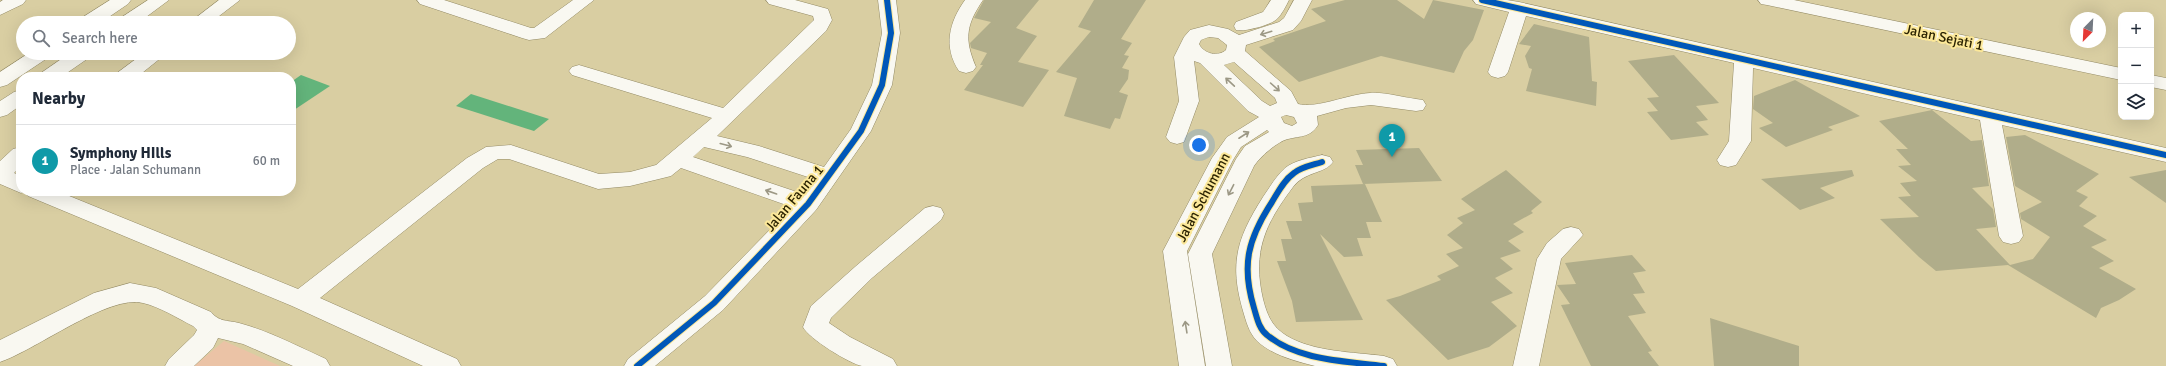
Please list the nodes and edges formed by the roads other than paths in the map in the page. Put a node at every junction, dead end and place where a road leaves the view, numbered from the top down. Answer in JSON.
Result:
{"nodes":[{"id":1,"x":17,"y":0,"type":"edge"},
{"id":2,"x":122,"y":0,"type":"edge"},
{"id":3,"x":160,"y":0,"type":"edge"},
{"id":4,"x":231,"y":0,"type":"edge"},
{"id":5,"x":426,"y":0,"type":"edge"},
{"id":6,"x":585,"y":0,"type":"edge"},
{"id":7,"x":775,"y":0,"type":"edge"},
{"id":8,"x":887,"y":0,"type":"edge"},
{"id":9,"x":974,"y":0,"type":"edge"},
{"id":10,"x":1280,"y":0,"type":"edge"},
{"id":11,"x":1303,"y":0,"type":"edge"},
{"id":12,"x":1482,"y":0,"type":"edge"},
{"id":13,"x":1767,"y":0,"type":"edge"},
{"id":14,"x":1519,"y":8,"type":"junction"},
{"id":15,"x":1842,"y":8,"type":"edge"},
{"id":16,"x":0,"y":9,"type":"edge"},
{"id":17,"x":98,"y":16,"type":"edge"},
{"id":18,"x":136,"y":16,"type":"edge"},
{"id":19,"x":208,"y":16,"type":"edge"},
{"id":20,"x":1270,"y":16,"type":"junction"},
{"id":21,"x":1292,"y":21,"type":"junction"},
{"id":22,"x":1231,"y":42,"type":"junction"},
{"id":23,"x":1190,"y":46,"type":"junction"},
{"id":24,"x":1206,"y":58,"type":"junction"},
{"id":25,"x":1744,"y":59,"type":"junction"},
{"id":26,"x":32,"y":60,"type":"edge"},
{"id":27,"x":73,"y":60,"type":"edge"},
{"id":28,"x":147,"y":60,"type":"edge"},
{"id":29,"x":966,"y":67,"type":"dead end"},
{"id":30,"x":579,"y":71,"type":"dead end"},
{"id":31,"x":55,"y":72,"type":"edge"},
{"id":32,"x":131,"y":72,"type":"edge"},
{"id":33,"x":1498,"y":72,"type":"dead end"},
{"id":34,"x":2118,"y":73,"type":"edge"},
{"id":35,"x":2154,"y":81,"type":"edge"},
{"id":36,"x":0,"y":82,"type":"edge"},
{"id":37,"x":2166,"y":84,"type":"edge"},
{"id":38,"x":16,"y":99,"type":"edge"},
{"id":39,"x":1416,"y":105,"type":"dead end"},
{"id":40,"x":0,"y":110,"type":"edge"},
{"id":41,"x":1990,"y":115,"type":"junction"},
{"id":42,"x":726,"y":116,"type":"junction"},
{"id":43,"x":1283,"y":118,"type":"junction"},
{"id":44,"x":1177,"y":137,"type":"dead end"},
{"id":45,"x":700,"y":139,"type":"junction"},
{"id":46,"x":2166,"y":154,"type":"edge"},
{"id":47,"x":16,"y":158,"type":"edge"},
{"id":48,"x":678,"y":159,"type":"junction"},
{"id":49,"x":1728,"y":160,"type":"dead end"},
{"id":50,"x":1322,"y":162,"type":"dead end"},
{"id":51,"x":829,"y":176,"type":"junction"},
{"id":52,"x":16,"y":183,"type":"edge"},
{"id":53,"x":48,"y":196,"type":"edge"},
{"id":54,"x":808,"y":204,"type":"junction"},
{"id":55,"x":933,"y":214,"type":"dead end"},
{"id":56,"x":1571,"y":235,"type":"dead end"},
{"id":57,"x":2011,"y":236,"type":"dead end"},
{"id":58,"x":301,"y":300,"type":"junction"},
{"id":59,"x":210,"y":328,"type":"junction"},
{"id":60,"x":0,"y":352,"type":"edge"},
{"id":61,"x":178,"y":366,"type":"edge"},
{"id":62,"x":317,"y":366,"type":"edge"},
{"id":63,"x":448,"y":366,"type":"edge"},
{"id":64,"x":637,"y":366,"type":"edge"},
{"id":65,"x":884,"y":366,"type":"edge"},
{"id":66,"x":1192,"y":366,"type":"edge"},
{"id":67,"x":1219,"y":366,"type":"edge"},
{"id":68,"x":1384,"y":366,"type":"edge"},
{"id":69,"x":1526,"y":366,"type":"edge"}],
"edges":[{"from":1,"to":16,"type":"street"},
{"from":2,"to":17,"type":"street"},
{"from":3,"to":18,"type":"street"},
{"from":4,"to":19,"type":"street"},
{"from":5,"to":6,"type":"street"},
{"from":7,"to":42,"type":"street"},
{"from":8,"to":51,"type":"street","name":"Jalan Fauna 1"},
{"from":9,"to":29,"type":"street"},
{"from":10,"to":20,"type":"street"},
{"from":11,"to":21,"type":"street"},
{"from":12,"to":14,"type":"street"},
{"from":13,"to":15,"type":"street","name":"Jalan Sejati 1"},
{"from":14,"to":25,"type":"street"},
{"from":14,"to":33,"type":"street"},
{"from":15,"to":34,"type":"street","name":"Jalan Sejati 1"},
{"from":20,"to":21,"type":"street"},
{"from":20,"to":22,"type":"street"},
{"from":21,"to":22,"type":"street","one_way":true},
{"from":22,"to":23,"type":"street"},
{"from":22,"to":24,"type":"street"},
{"from":22,"to":43,"type":"street","one_way":true},
{"from":23,"to":24,"type":"street"},
{"from":23,"to":44,"type":"street"},
{"from":43,"to":24,"type":"street","one_way":true},
{"from":25,"to":41,"type":"street"},
{"from":25,"to":49,"type":"street"},
{"from":26,"to":36,"type":"street"},
{"from":27,"to":31,"type":"street"},
{"from":28,"to":32,"type":"street"},
{"from":30,"to":42,"type":"street"},
{"from":35,"to":37,"type":"street"},
{"from":38,"to":40,"type":"street"},
{"from":39,"to":43,"type":"street","name":"Jalan Schumann"},
{"from":41,"to":46,"type":"street"},
{"from":41,"to":57,"type":"street"},
{"from":42,"to":45,"type":"street"},
{"from":66,"to":43,"type":"street","name":"Jalan Schumann","one_way":true},
{"from":43,"to":67,"type":"street","name":"Jalan Schumann","one_way":true},
{"from":45,"to":48,"type":"street"},
{"from":45,"to":51,"type":"street","one_way":true},
{"from":47,"to":52,"type":"street"},
{"from":54,"to":48,"type":"street","one_way":true},
{"from":48,"to":58,"type":"street"},
{"from":50,"to":68,"type":"street"},
{"from":51,"to":54,"type":"street","name":"Jalan Fauna 1"},
{"from":53,"to":58,"type":"street"},
{"from":54,"to":64,"type":"street","name":"Jalan Fauna 1"},
{"from":55,"to":65,"type":"street"},
{"from":56,"to":69,"type":"street"},
{"from":58,"to":63,"type":"street"},
{"from":59,"to":60,"type":"street"},
{"from":59,"to":61,"type":"street"},
{"from":59,"to":62,"type":"street"}]}
